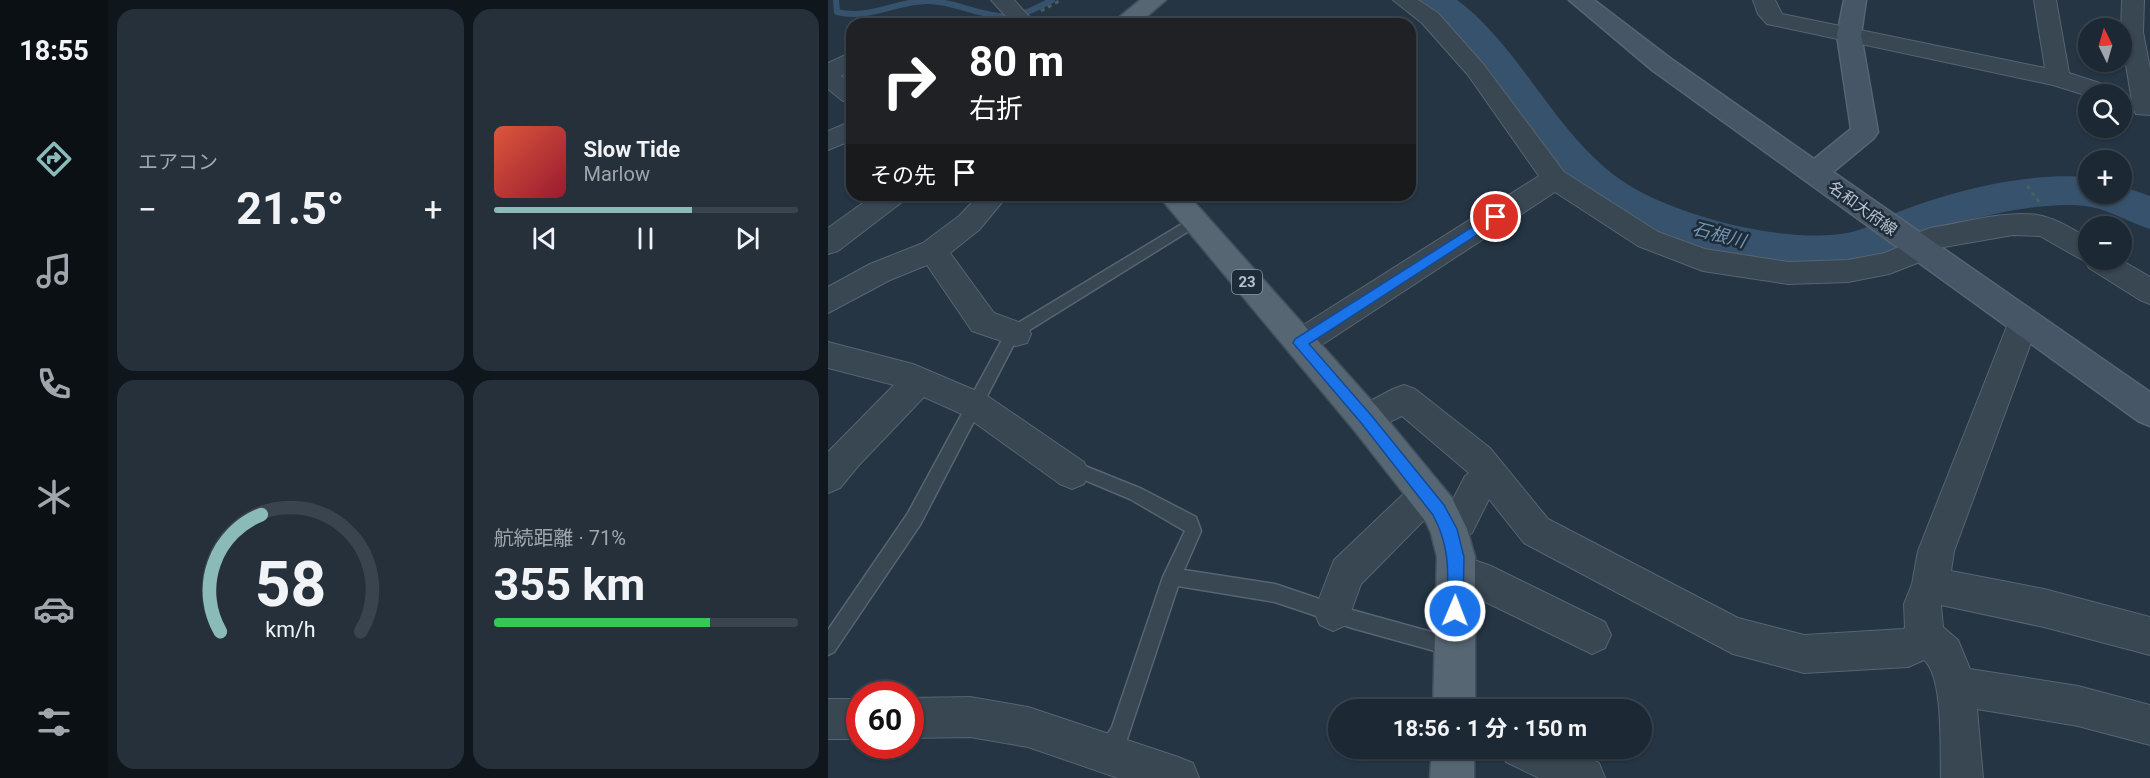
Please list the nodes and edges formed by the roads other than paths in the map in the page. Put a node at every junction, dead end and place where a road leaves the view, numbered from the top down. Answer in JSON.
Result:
{"nodes":[{"id":1,"x":1155,"y":0,"type":"edge"},
{"id":2,"x":1404,"y":0,"type":"edge"},
{"id":3,"x":1580,"y":0,"type":"edge"},
{"id":4,"x":1764,"y":0,"type":"edge"},
{"id":5,"x":1855,"y":0,"type":"edge"},
{"id":6,"x":2045,"y":0,"type":"edge"},
{"id":7,"x":2133,"y":0,"type":"edge"},
{"id":8,"x":1131,"y":18,"type":"edge"},
{"id":9,"x":1849,"y":35,"type":"junction"},
{"id":10,"x":846,"y":62,"type":"edge"},
{"id":11,"x":828,"y":73,"type":"edge"},
{"id":12,"x":828,"y":78,"type":"edge"},
{"id":13,"x":2058,"y":78,"type":"junction"},
{"id":14,"x":2078,"y":85,"type":"edge"},
{"id":15,"x":846,"y":91,"type":"edge"},
{"id":16,"x":2132,"y":104,"type":"edge"},
{"id":17,"x":2147,"y":109,"type":"edge"},
{"id":18,"x":846,"y":133,"type":"edge"},
{"id":19,"x":828,"y":141,"type":"edge"},
{"id":20,"x":1814,"y":173,"type":"junction"},
{"id":21,"x":1555,"y":179,"type":"junction"},
{"id":22,"x":885,"y":201,"type":"edge"},
{"id":23,"x":989,"y":201,"type":"edge"},
{"id":24,"x":1177,"y":201,"type":"edge"},
{"id":25,"x":1195,"y":221,"type":"junction"},
{"id":26,"x":828,"y":243,"type":"edge"},
{"id":27,"x":1913,"y":244,"type":"junction"},
{"id":28,"x":2078,"y":246,"type":"edge"},
{"id":29,"x":933,"y":251,"type":"junction"},
{"id":30,"x":2115,"y":270,"type":"edge"},
{"id":31,"x":2150,"y":292,"type":"edge"},
{"id":32,"x":828,"y":301,"type":"edge"},
{"id":33,"x":2024,"y":321,"type":"junction"},
{"id":34,"x":1016,"y":334,"type":"junction"},
{"id":35,"x":1300,"y":343,"type":"junction"},
{"id":36,"x":828,"y":355,"type":"edge"},
{"id":37,"x":920,"y":380,"type":"junction"},
{"id":38,"x":975,"y":405,"type":"junction"},
{"id":39,"x":2150,"y":411,"type":"edge"},
{"id":40,"x":1366,"y":419,"type":"junction"},
{"id":41,"x":1072,"y":472,"type":"joint"},
{"id":42,"x":828,"y":477,"type":"edge"},
{"id":43,"x":1492,"y":477,"type":"junction"},
{"id":44,"x":1426,"y":495,"type":"junction"},
{"id":45,"x":1449,"y":529,"type":"junction"},
{"id":46,"x":1456,"y":575,"type":"junction"},
{"id":47,"x":1172,"y":577,"type":"junction"},
{"id":48,"x":1930,"y":585,"type":"junction"},
{"id":49,"x":1333,"y":612,"type":"junction"},
{"id":50,"x":1592,"y":635,"type":"dead end"},
{"id":51,"x":2150,"y":636,"type":"edge"},
{"id":52,"x":1924,"y":638,"type":"junction"},
{"id":53,"x":828,"y":646,"type":"edge"},
{"id":54,"x":1454,"y":648,"type":"junction"},
{"id":55,"x":1956,"y":686,"type":"junction"},
{"id":56,"x":1454,"y":699,"type":"edge"},
{"id":57,"x":924,"y":718,"type":"edge"},
{"id":58,"x":828,"y":719,"type":"edge"},
{"id":59,"x":846,"y":719,"type":"edge"},
{"id":60,"x":2150,"y":725,"type":"edge"},
{"id":61,"x":1106,"y":754,"type":"junction"},
{"id":62,"x":1453,"y":759,"type":"edge"},
{"id":63,"x":1543,"y":759,"type":"edge"},
{"id":64,"x":1178,"y":778,"type":"edge"},
{"id":65,"x":1452,"y":778,"type":"edge"},
{"id":66,"x":1584,"y":778,"type":"edge"},
{"id":67,"x":1962,"y":778,"type":"edge"}],
"edges":[{"from":1,"to":8,"type":"main road"},
{"from":2,"to":21,"type":"street"},
{"from":3,"to":20,"type":"main road","name":"名和大府線"},
{"from":4,"to":9,"type":"street"},
{"from":5,"to":9,"type":"main road"},
{"from":6,"to":13,"type":"street"},
{"from":7,"to":17,"type":"street"},
{"from":9,"to":13,"type":"street"},
{"from":9,"to":20,"type":"main road"},
{"from":10,"to":11,"type":"street"},
{"from":12,"to":15,"type":"street"},
{"from":13,"to":14,"type":"street"},
{"from":16,"to":17,"type":"street"},
{"from":18,"to":19,"type":"street"},
{"from":20,"to":27,"type":"main road","name":"名和大府線"},
{"from":21,"to":27,"type":"street"},
{"from":21,"to":35,"type":"street"},
{"from":22,"to":26,"type":"street"},
{"from":23,"to":29,"type":"street"},
{"from":24,"to":25,"type":"main road","number":"23"},
{"from":25,"to":34,"type":"lane"},
{"from":25,"to":35,"type":"main road","number":"23"},
{"from":27,"to":28,"type":"street"},
{"from":27,"to":33,"type":"main road","name":"名和大府線"},
{"from":29,"to":32,"type":"street"},
{"from":29,"to":34,"type":"street"},
{"from":30,"to":31,"type":"street"},
{"from":33,"to":39,"type":"main road","name":"名和大府線"},
{"from":33,"to":48,"type":"street"},
{"from":34,"to":38,"type":"lane"},
{"from":35,"to":40,"type":"main road","number":"23"},
{"from":36,"to":37,"type":"street"},
{"from":37,"to":38,"type":"street"},
{"from":37,"to":42,"type":"street"},
{"from":38,"to":41,"type":"street"},
{"from":38,"to":53,"type":"lane"},
{"from":40,"to":43,"type":"street"},
{"from":40,"to":44,"type":"main road","number":"23"},
{"from":41,"to":47,"type":"lane"},
{"from":43,"to":45,"type":"street"},
{"from":43,"to":52,"type":"street"},
{"from":44,"to":45,"type":"main road","number":"23"},
{"from":44,"to":49,"type":"street"},
{"from":45,"to":46,"type":"main road","number":"23"},
{"from":46,"to":50,"type":"street"},
{"from":46,"to":54,"type":"main road","number":"23"},
{"from":47,"to":49,"type":"lane"},
{"from":47,"to":61,"type":"lane"},
{"from":48,"to":51,"type":"street"},
{"from":48,"to":52,"type":"street"},
{"from":49,"to":54,"type":"lane"},
{"from":52,"to":55,"type":"street"},
{"from":54,"to":56,"type":"main road","number":"23"},
{"from":55,"to":60,"type":"street"},
{"from":55,"to":67,"type":"street"},
{"from":57,"to":61,"type":"street"},
{"from":58,"to":59,"type":"street"},
{"from":61,"to":64,"type":"street"},
{"from":62,"to":65,"type":"main road"},
{"from":63,"to":66,"type":"street"}]}
